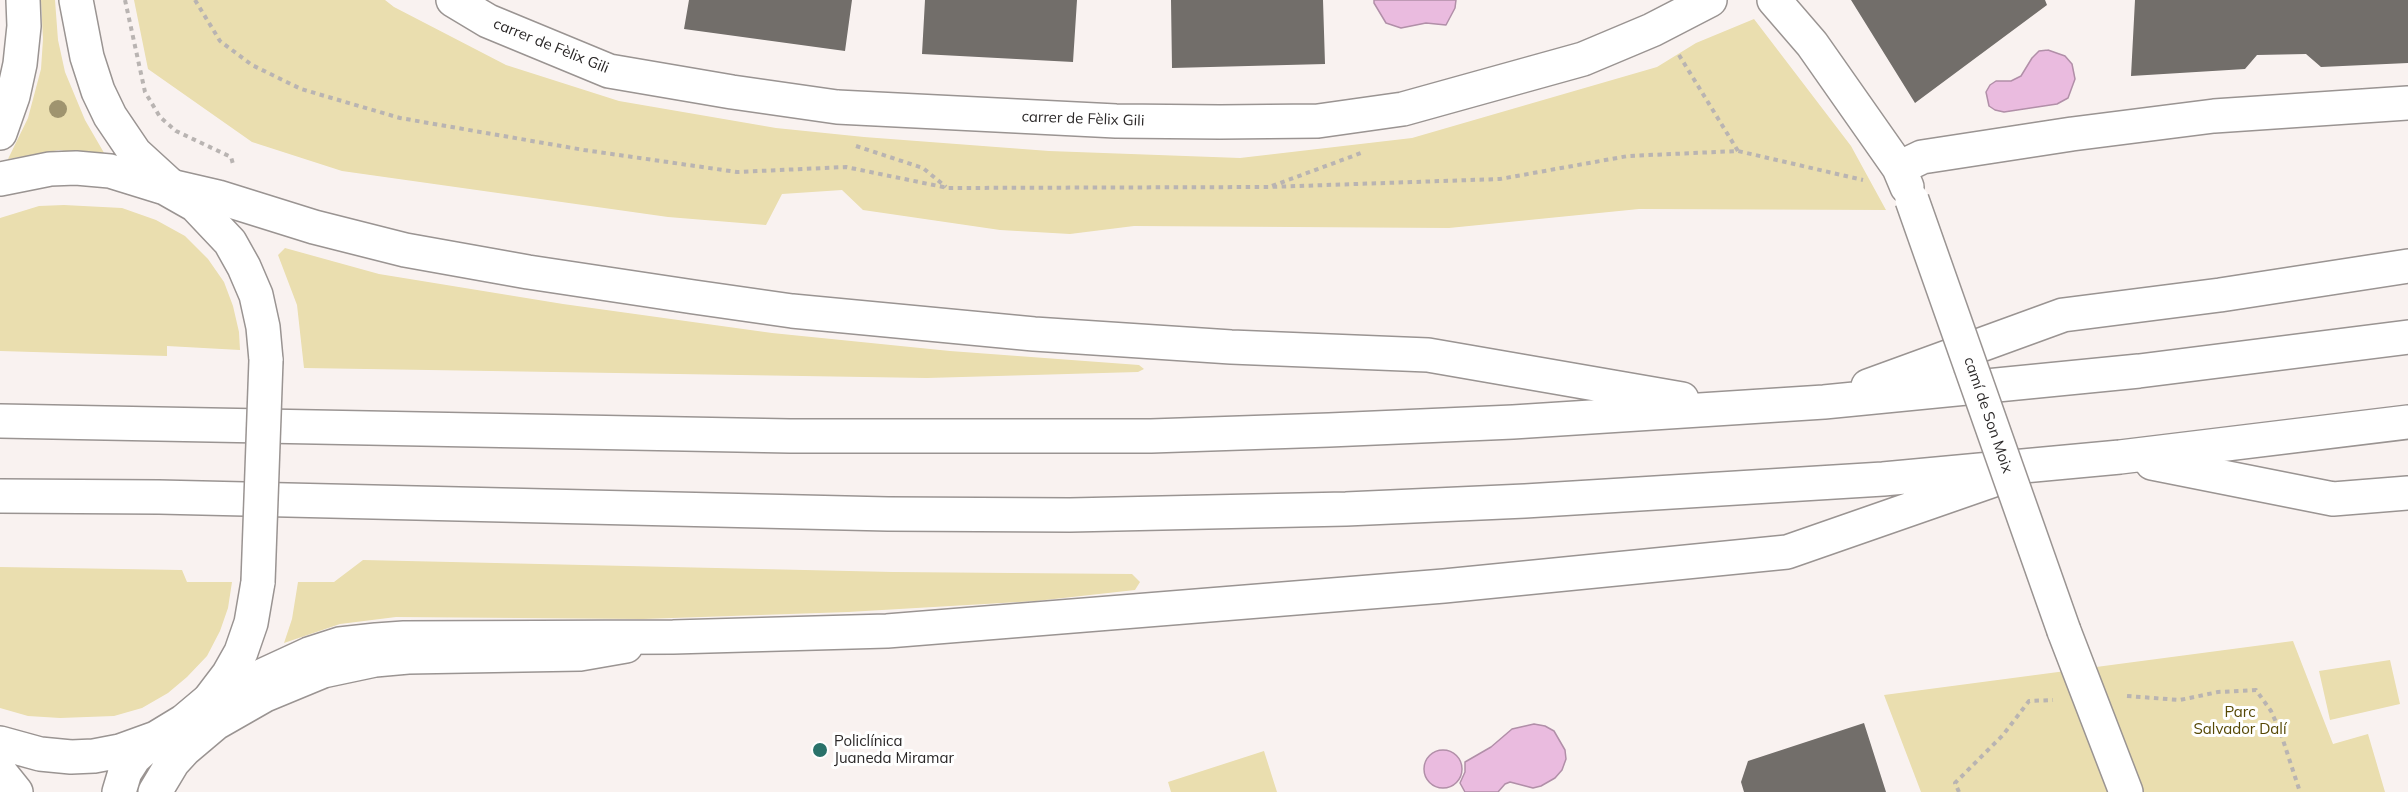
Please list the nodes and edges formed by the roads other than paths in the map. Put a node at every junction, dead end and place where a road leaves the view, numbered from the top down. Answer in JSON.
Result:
{"nodes":[{"id":1,"x":3,"y":0,"type":"edge"},
{"id":2,"x":23,"y":0,"type":"edge"},
{"id":3,"x":76,"y":0,"type":"edge"},
{"id":4,"x":453,"y":0,"type":"edge"},
{"id":5,"x":1710,"y":0,"type":"edge"},
{"id":6,"x":1774,"y":0,"type":"edge"},
{"id":7,"x":0,"y":14,"type":"edge"},
{"id":8,"x":2408,"y":103,"type":"edge"},
{"id":9,"x":0,"y":133,"type":"edge"},
{"id":10,"x":1899,"y":168,"type":"junction"},
{"id":11,"x":0,"y":180,"type":"edge"},
{"id":12,"x":184,"y":195,"type":"junction"},
{"id":13,"x":2408,"y":266,"type":"edge"},
{"id":14,"x":2408,"y":337,"type":"edge"},
{"id":15,"x":1824,"y":402,"type":"junction"},
{"id":16,"x":1737,"y":408,"type":"junction"},
{"id":17,"x":0,"y":421,"type":"edge"},
{"id":18,"x":2408,"y":422,"type":"edge"},
{"id":19,"x":2120,"y":457,"type":"junction"},
{"id":20,"x":2041,"y":464,"type":"junction"},
{"id":21,"x":2408,"y":493,"type":"edge"},
{"id":22,"x":0,"y":496,"type":"edge"},
{"id":23,"x":673,"y":637,"type":"junction"},
{"id":24,"x":208,"y":700,"type":"junction"},
{"id":25,"x":156,"y":738,"type":"junction"},
{"id":26,"x":0,"y":743,"type":"edge"},
{"id":27,"x":0,"y":772,"type":"edge"},
{"id":28,"x":16,"y":792,"type":"edge"},
{"id":29,"x":119,"y":792,"type":"edge"},
{"id":30,"x":155,"y":792,"type":"edge"},
{"id":31,"x":2126,"y":792,"type":"edge"}],
"edges":[{"from":1,"to":7,"type":"main road"},
{"from":2,"to":9,"type":"main road"},
{"from":3,"to":12,"type":"main road"},
{"from":4,"to":5,"type":"main road","name":"carrer de Fèlix Gili"},
{"from":6,"to":10,"type":"main road","name":"camí de Son Moix"},
{"from":8,"to":10,"type":"main road"},
{"from":10,"to":31,"type":"main road","name":"camí de Son Moix","bridge":true},
{"from":11,"to":12,"type":"main road"},
{"from":12,"to":16,"type":"main road"},
{"from":12,"to":24,"type":"main road","bridge":true},
{"from":13,"to":15,"type":"main road"},
{"from":14,"to":15,"type":"main road"},
{"from":15,"to":16,"type":"main road"},
{"from":16,"to":17,"type":"main road"},
{"from":18,"to":19,"type":"main road"},
{"from":19,"to":20,"type":"main road"},
{"from":19,"to":21,"type":"main road"},
{"from":20,"to":22,"type":"main road"},
{"from":20,"to":23,"type":"main road"},
{"from":23,"to":24,"type":"main road"},
{"from":23,"to":30,"type":"main road"},
{"from":24,"to":25,"type":"main road"},
{"from":25,"to":26,"type":"main road"},
{"from":25,"to":29,"type":"main road"},
{"from":27,"to":28,"type":"main road"}]}
